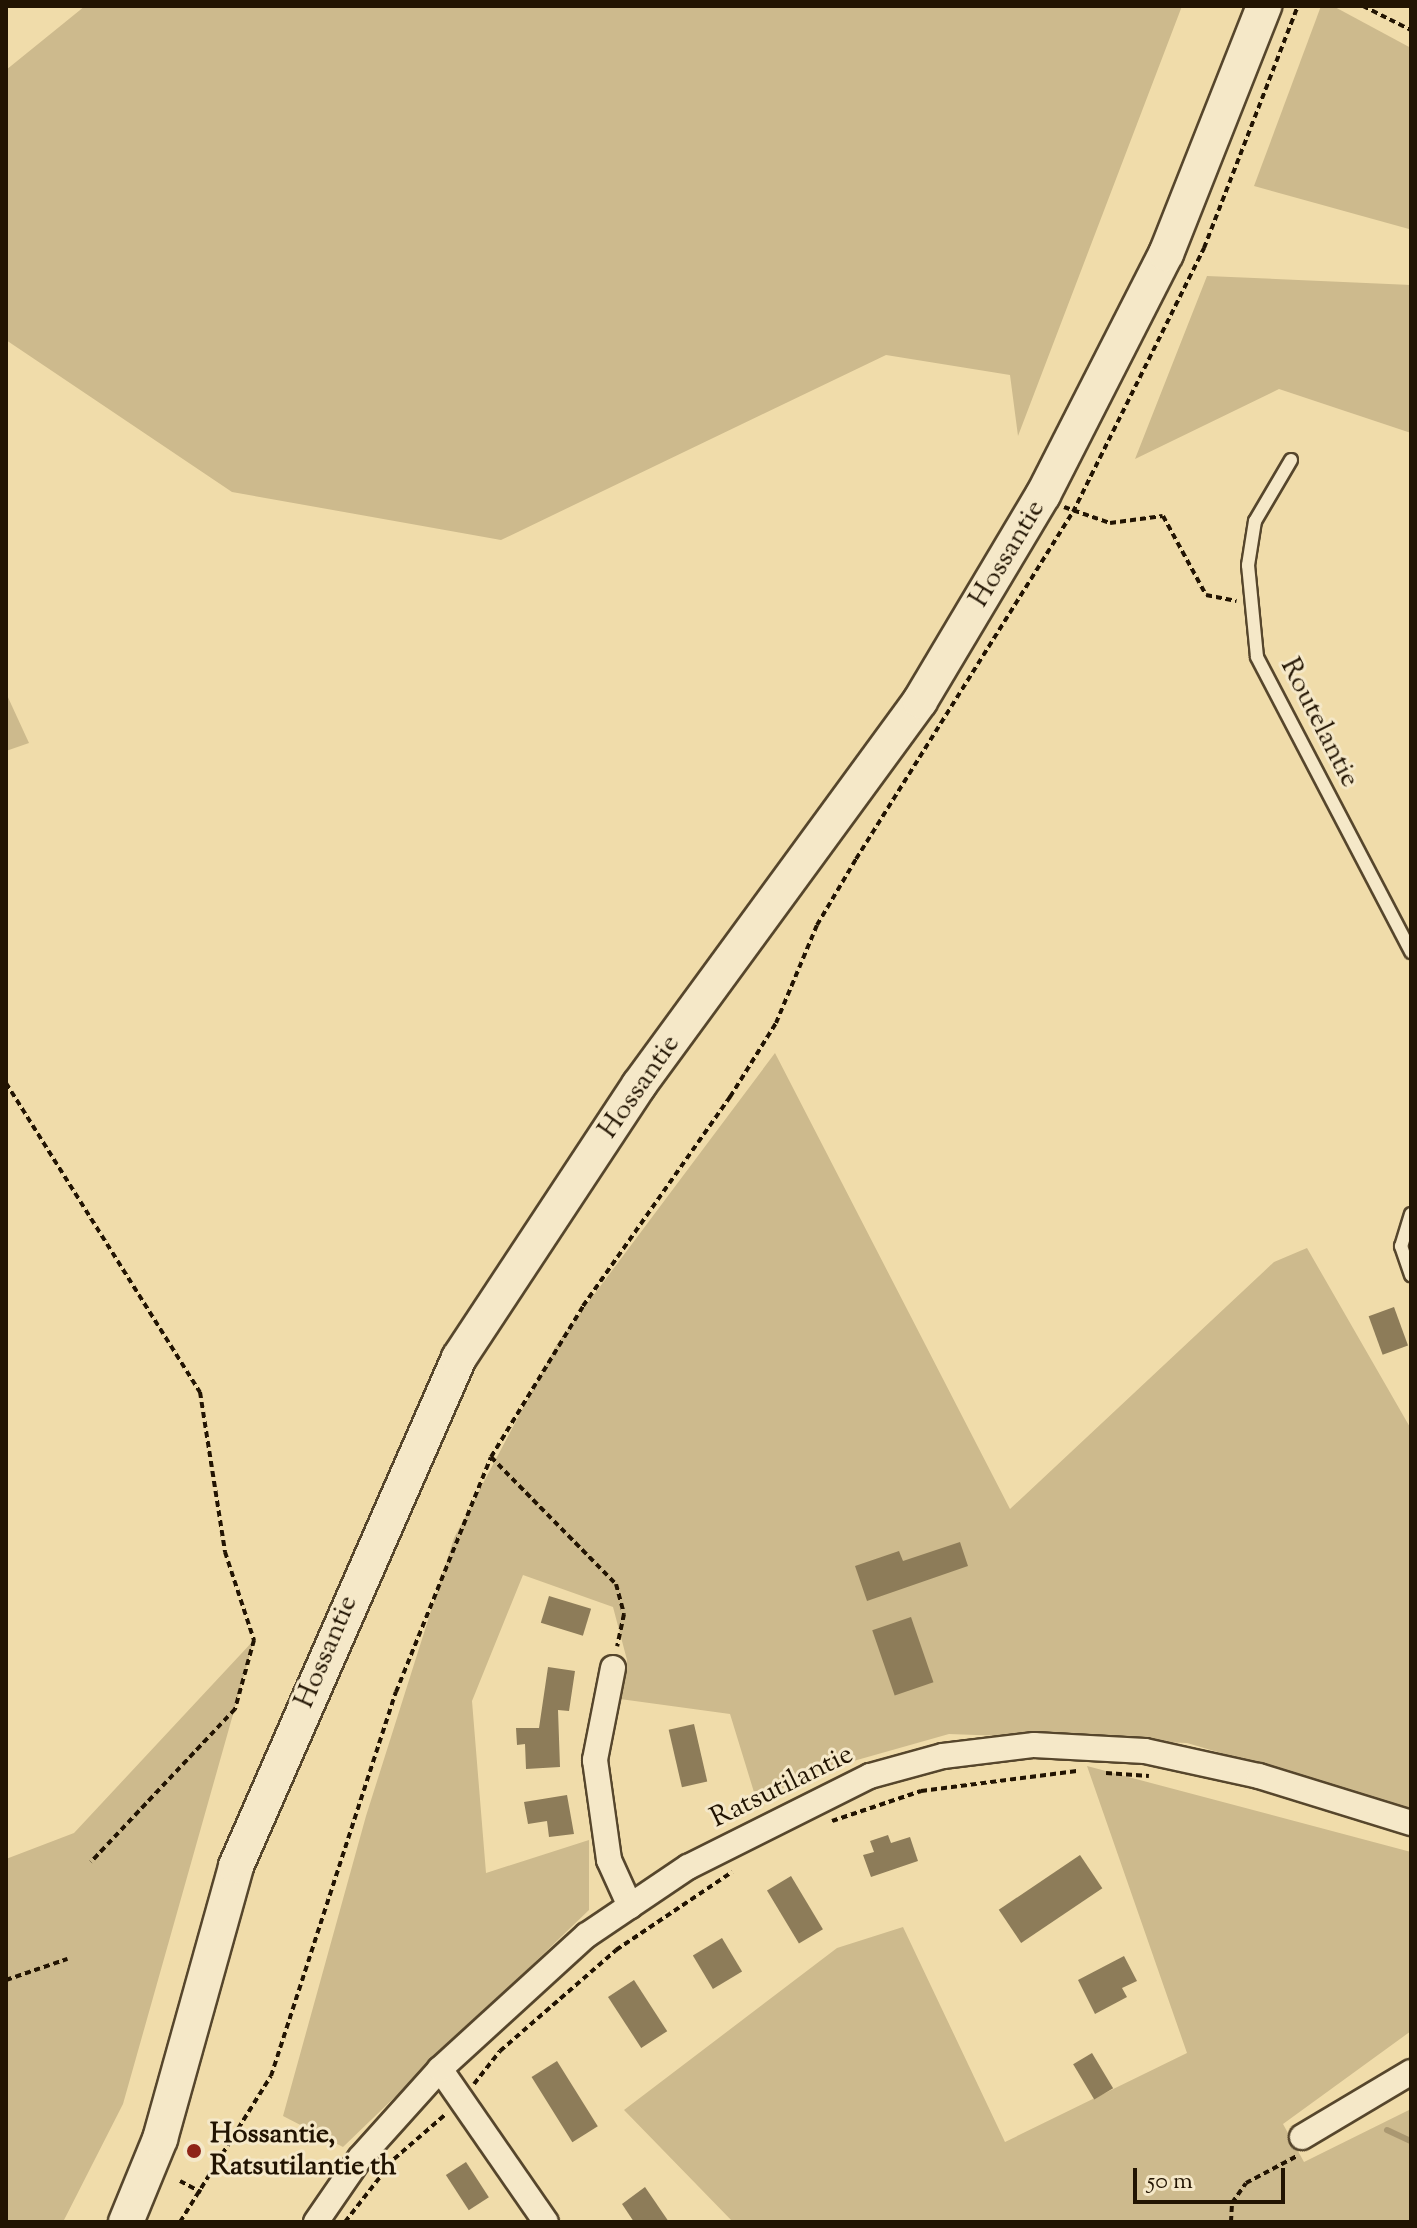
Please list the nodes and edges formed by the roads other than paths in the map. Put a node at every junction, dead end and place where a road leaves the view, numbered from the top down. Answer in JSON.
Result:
{"nodes":[{"id":1,"x":1264,"y":6,"type":"edge"},
{"id":2,"x":1291,"y":460,"type":"dead end"},
{"id":3,"x":1411,"y":952,"type":"edge"},
{"id":4,"x":1411,"y":1214,"type":"edge"},
{"id":5,"x":1411,"y":1275,"type":"edge"},
{"id":6,"x":613,"y":1668,"type":"road end"},
{"id":7,"x":1411,"y":1823,"type":"edge"},
{"id":8,"x":630,"y":1906,"type":"junction"},
{"id":9,"x":440,"y":2069,"type":"junction"},
{"id":10,"x":1411,"y":2072,"type":"edge"},
{"id":11,"x":1302,"y":2137,"type":"dead end"},
{"id":12,"x":126,"y":2222,"type":"edge"},
{"id":13,"x":316,"y":2222,"type":"edge"},
{"id":14,"x":546,"y":2222,"type":"edge"}],
"edges":[{"from":1,"to":12,"type":"main road","name":"Hossantie"},
{"from":2,"to":3,"type":"lane","name":"Routelantie"},
{"from":4,"to":5,"type":"lane"},
{"from":6,"to":8,"type":"street"},
{"from":7,"to":8,"type":"street","name":"Ratsutilantie"},
{"from":8,"to":9,"type":"street","name":"Ratsutilantie"},
{"from":9,"to":13,"type":"street","name":"Ratsutilantie"},
{"from":9,"to":14,"type":"street"},
{"from":10,"to":11,"type":"street"}]}
